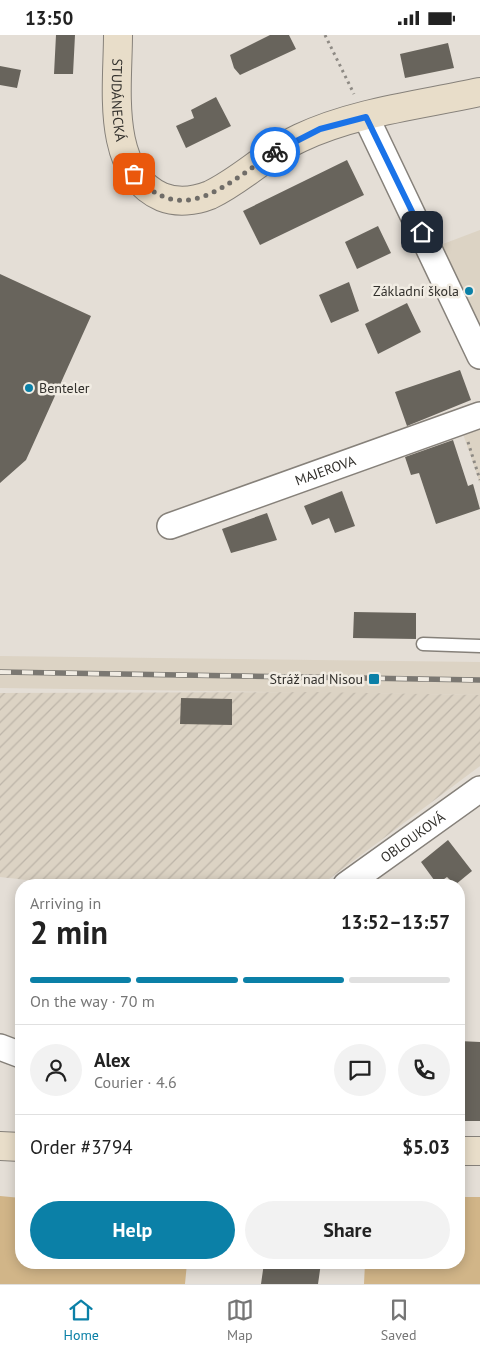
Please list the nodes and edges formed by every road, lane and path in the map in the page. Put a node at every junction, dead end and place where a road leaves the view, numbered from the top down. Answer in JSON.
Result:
{"nodes":[{"id":1,"x":118,"y":35,"type":"edge"},
{"id":2,"x":324,"y":35,"type":"edge"},
{"id":3,"x":480,"y":92,"type":"edge"},
{"id":4,"x":366,"y":117,"type":"junction"},
{"id":5,"x":480,"y":356,"type":"edge"},
{"id":6,"x":471,"y":419,"type":"edge"},
{"id":7,"x":480,"y":479,"type":"edge"},
{"id":8,"x":170,"y":526,"type":"dead end"},
{"id":9,"x":423,"y":644,"type":"dead end"},
{"id":10,"x":480,"y":646,"type":"edge"},
{"id":11,"x":480,"y":789,"type":"edge"},
{"id":12,"x":354,"y":879,"type":"edge"},
{"id":13,"x":0,"y":1047,"type":"edge"},
{"id":14,"x":15,"y":1053,"type":"edge"},
{"id":15,"x":0,"y":1146,"type":"edge"},
{"id":16,"x":15,"y":1147,"type":"edge"},
{"id":17,"x":465,"y":1151,"type":"edge"},
{"id":18,"x":480,"y":1151,"type":"edge"}],
"edges":[{"from":1,"to":4,"type":"street","name":"STUDÁNECKÁ"},
{"from":2,"to":4,"type":"path"},
{"from":3,"to":4,"type":"street","name":"STUDÁNECKÁ"},
{"from":4,"to":5,"type":"street"},
{"from":6,"to":7,"type":"path"},
{"from":6,"to":8,"type":"street","name":"MAJEROVA"},
{"from":9,"to":10,"type":"lane"},
{"from":11,"to":12,"type":"street","name":"OBLOUKOVÁ"},
{"from":13,"to":14,"type":"street"},
{"from":15,"to":16,"type":"street"},
{"from":17,"to":18,"type":"street"}]}
